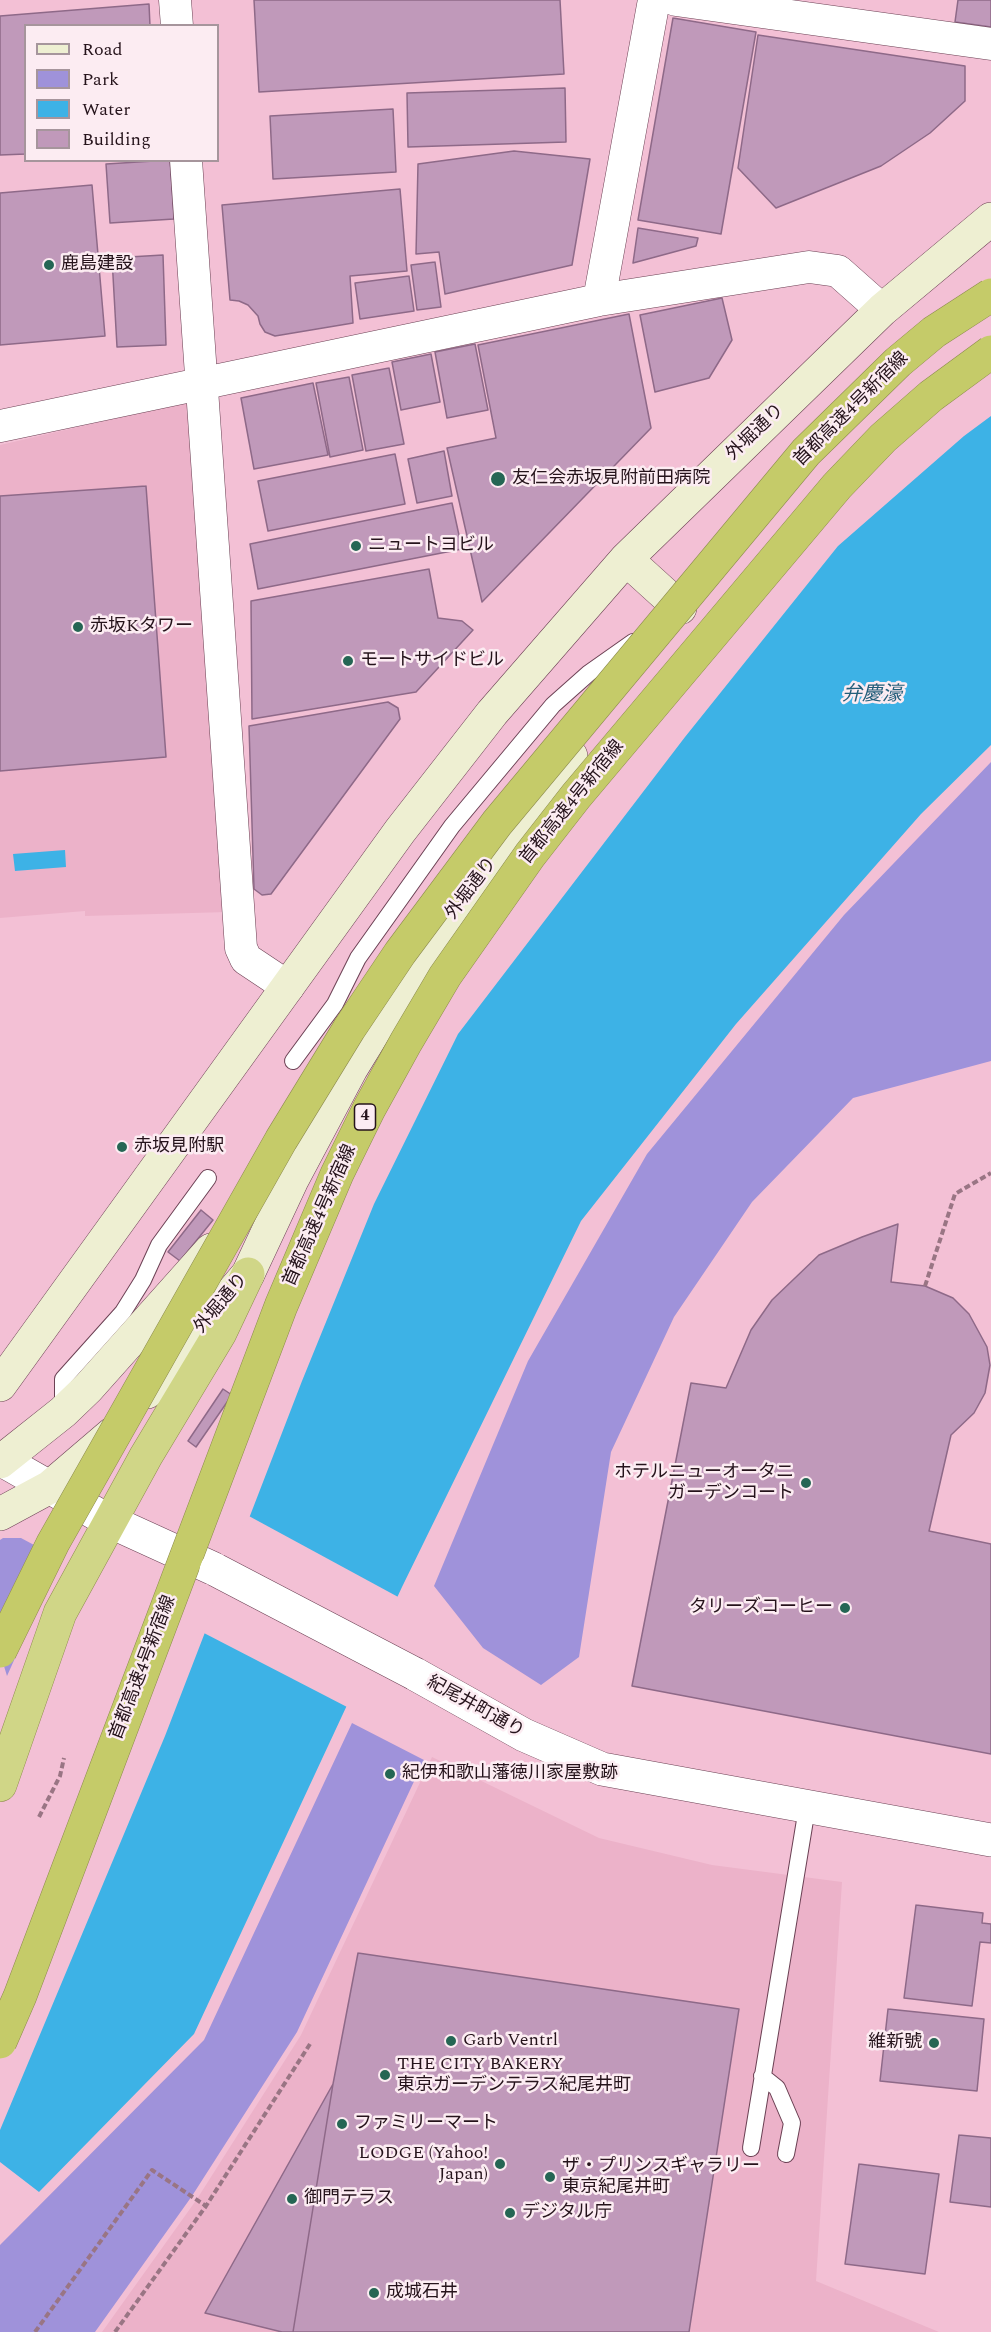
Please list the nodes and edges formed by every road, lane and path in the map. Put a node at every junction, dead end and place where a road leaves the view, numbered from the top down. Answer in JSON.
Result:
{"nodes":[{"id":1,"x":175,"y":0,"type":"edge"},
{"id":2,"x":654,"y":0,"type":"edge"},
{"id":3,"x":676,"y":0,"type":"edge"},
{"id":4,"x":177,"y":24,"type":"edge"},
{"id":5,"x":991,"y":44,"type":"edge"},
{"id":6,"x":186,"y":162,"type":"edge"},
{"id":7,"x":991,"y":219,"type":"edge"},
{"id":8,"x":991,"y":293,"type":"edge"},
{"id":9,"x":599,"y":300,"type":"junction"},
{"id":10,"x":882,"y":310,"type":"junction"},
{"id":11,"x":991,"y":352,"type":"edge"},
{"id":12,"x":202,"y":382,"type":"junction"},
{"id":13,"x":0,"y":426,"type":"edge"},
{"id":14,"x":626,"y":559,"type":"junction"},
{"id":15,"x":680,"y":608,"type":"junction"},
{"id":16,"x":288,"y":987,"type":"junction"},
{"id":17,"x":293,"y":1061,"type":"dead end"},
{"id":18,"x":991,"y":1173,"type":"edge"},
{"id":19,"x":208,"y":1178,"type":"dead end"},
{"id":20,"x":292,"y":1180,"type":"junction"},
{"id":21,"x":248,"y":1274,"type":"junction"},
{"id":22,"x":925,"y":1286,"type":"dead end"},
{"id":23,"x":0,"y":1385,"type":"edge"},
{"id":24,"x":63,"y":1412,"type":"junction"},
{"id":25,"x":1,"y":1461,"type":"edge"},
{"id":26,"x":50,"y":1487,"type":"junction"},
{"id":27,"x":0,"y":1514,"type":"edge"},
{"id":28,"x":109,"y":1521,"type":"junction"},
{"id":29,"x":0,"y":1651,"type":"edge"},
{"id":30,"x":64,"y":1758,"type":"dead end"},
{"id":31,"x":0,"y":1785,"type":"edge"},
{"id":32,"x":807,"y":1808,"type":"junction"},
{"id":33,"x":39,"y":1817,"type":"dead end"},
{"id":34,"x":991,"y":1840,"type":"edge"},
{"id":35,"x":0,"y":2042,"type":"edge"},
{"id":36,"x":310,"y":2044,"type":"dead end"},
{"id":37,"x":762,"y":2076,"type":"junction"},
{"id":38,"x":751,"y":2148,"type":"dead end"},
{"id":39,"x":786,"y":2154,"type":"dead end"},
{"id":40,"x":206,"y":2206,"type":"junction"},
{"id":41,"x":35,"y":2332,"type":"edge"},
{"id":42,"x":115,"y":2332,"type":"edge"}],
"edges":[{"from":1,"to":4,"type":"street"},
{"from":2,"to":9,"type":"street"},
{"from":3,"to":5,"type":"street"},
{"from":6,"to":12,"type":"street"},
{"from":7,"to":10,"type":"main road","name":"外堀通り"},
{"from":8,"to":15,"type":"main road","name":"外堀通り"},
{"from":8,"to":29,"type":"highway","name":"首都高速4号新宿線","bridge":true},
{"from":9,"to":10,"type":"street"},
{"from":9,"to":12,"type":"street"},
{"from":10,"to":14,"type":"main road","name":"外堀通り"},
{"from":11,"to":35,"type":"highway","name":"首都高速4号新宿線","number":"4","bridge":true},
{"from":12,"to":13,"type":"street"},
{"from":12,"to":16,"type":"street"},
{"from":14,"to":15,"type":"main road"},
{"from":14,"to":16,"type":"main road","name":"外堀通り"},
{"from":15,"to":17,"type":"lane"},
{"from":15,"to":20,"type":"main road","name":"外堀通り"},
{"from":16,"to":23,"type":"main road","name":"外堀通り"},
{"from":18,"to":22,"type":"path"},
{"from":19,"to":24,"type":"lane"},
{"from":20,"to":21,"type":"main road","name":"外堀通り"},
{"from":20,"to":24,"type":"main road"},
{"from":21,"to":26,"type":"main road","name":"外堀通り"},
{"from":21,"to":28,"type":"highway"},
{"from":24,"to":25,"type":"main road"},
{"from":25,"to":26,"type":"street","name":"紀尾井町通り"},
{"from":26,"to":27,"type":"main road","name":"外堀通り"},
{"from":26,"to":28,"type":"street","name":"紀尾井町通り"},
{"from":28,"to":31,"type":"highway"},
{"from":28,"to":32,"type":"street","name":"紀尾井町通り","bridge":true},
{"from":30,"to":33,"type":"path"},
{"from":32,"to":34,"type":"street","name":"紀尾井町通り"},
{"from":32,"to":37,"type":"lane"},
{"from":36,"to":40,"type":"path"},
{"from":37,"to":38,"type":"lane"},
{"from":37,"to":39,"type":"lane"},
{"from":40,"to":41,"type":"path"},
{"from":40,"to":42,"type":"path"}]}
